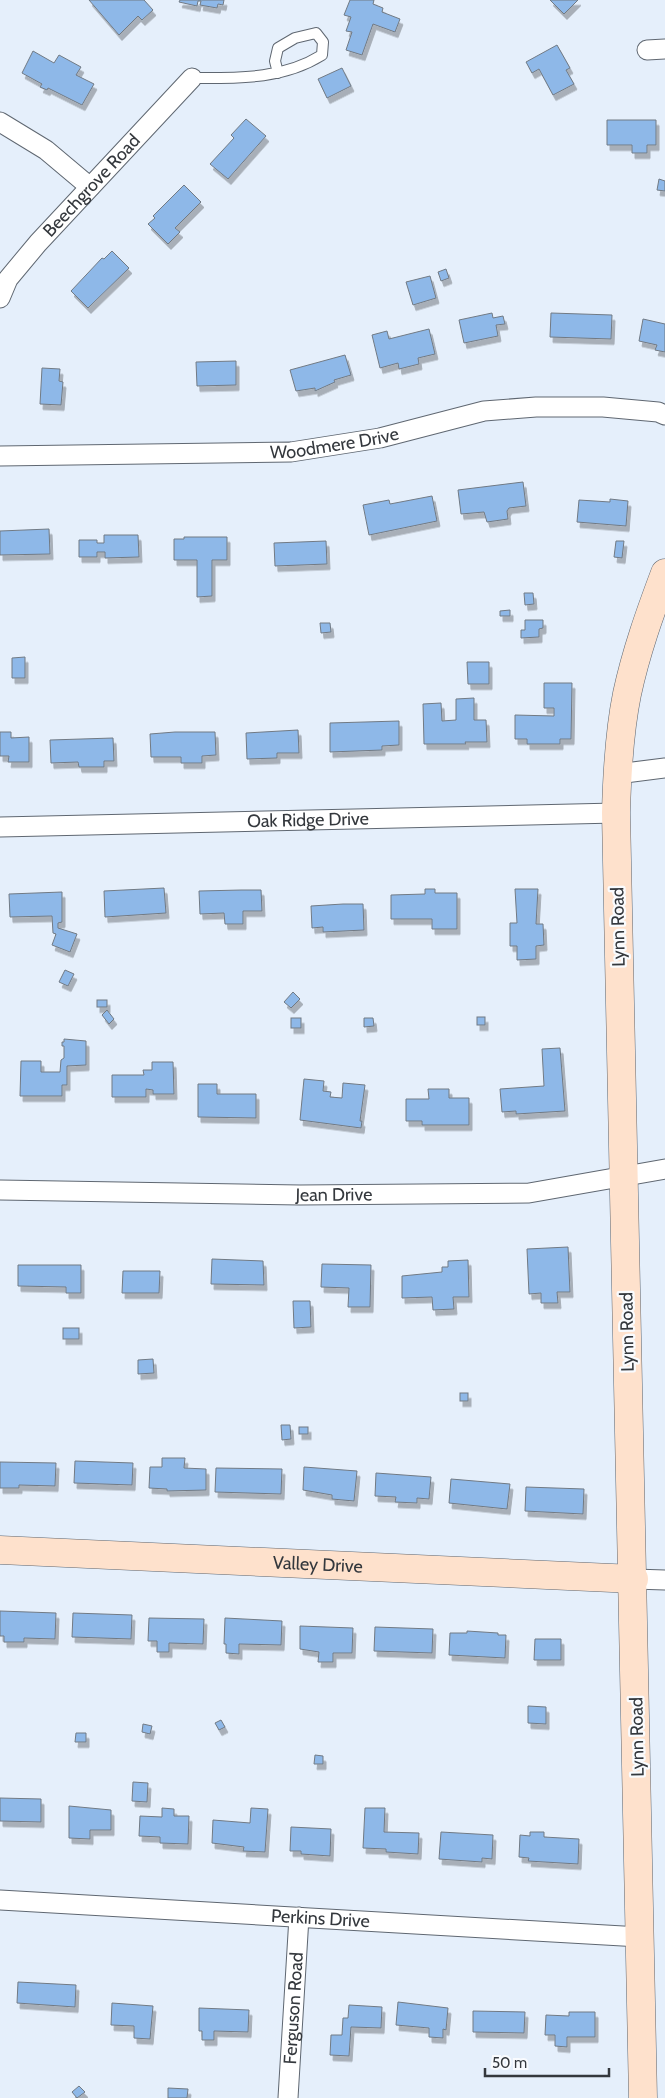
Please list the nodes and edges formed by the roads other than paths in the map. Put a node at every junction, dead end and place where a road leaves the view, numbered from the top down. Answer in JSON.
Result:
{"nodes":[{"id":1,"x":278,"y":73,"type":"junction"},
{"id":2,"x":192,"y":78,"type":"joint"},
{"id":3,"x":0,"y":122,"type":"edge"},
{"id":4,"x":90,"y":187,"type":"junction"},
{"id":5,"x":0,"y":298,"type":"edge"},
{"id":6,"x":665,"y":415,"type":"edge"},
{"id":7,"x":0,"y":456,"type":"edge"},
{"id":8,"x":665,"y":572,"type":"edge"},
{"id":9,"x":665,"y":768,"type":"edge"},
{"id":10,"x":617,"y":774,"type":"junction"},
{"id":11,"x":616,"y":813,"type":"junction"},
{"id":12,"x":0,"y":827,"type":"edge"},
{"id":13,"x":665,"y":1169,"type":"edge"},
{"id":14,"x":623,"y":1176,"type":"junction"},
{"id":15,"x":0,"y":1190,"type":"edge"},
{"id":16,"x":0,"y":1550,"type":"edge"},
{"id":17,"x":634,"y":1579,"type":"junction"},
{"id":18,"x":665,"y":1580,"type":"edge"},
{"id":19,"x":0,"y":1900,"type":"edge"},
{"id":20,"x":299,"y":1917,"type":"junction"},
{"id":21,"x":640,"y":1937,"type":"junction"},
{"id":22,"x":650,"y":2086,"type":"edge"},
{"id":23,"x":288,"y":2098,"type":"edge"}],
"edges":[{"from":1,"to":1,"type":"lane"},
{"from":1,"to":2,"type":"lane"},
{"from":2,"to":4,"type":"street","name":"Beechgrove Road"},
{"from":3,"to":4,"type":"street"},
{"from":4,"to":5,"type":"street","name":"Beechgrove Road"},
{"from":6,"to":7,"type":"street","name":"Woodmere Drive"},
{"from":8,"to":10,"type":"main road","name":"Lynn Road"},
{"from":9,"to":10,"type":"street"},
{"from":10,"to":11,"type":"main road","name":"Lynn Road"},
{"from":11,"to":12,"type":"street","name":"Oak Ridge Drive"},
{"from":11,"to":14,"type":"main road","name":"Lynn Road"},
{"from":13,"to":14,"type":"street","name":"Jean Drive"},
{"from":14,"to":15,"type":"street","name":"Jean Drive"},
{"from":14,"to":17,"type":"main road","name":"Lynn Road"},
{"from":16,"to":17,"type":"main road","name":"Valley Drive"},
{"from":17,"to":18,"type":"street"},
{"from":17,"to":21,"type":"main road","name":"Lynn Road"},
{"from":19,"to":20,"type":"street","name":"Perkins Drive"},
{"from":20,"to":21,"type":"street","name":"Perkins Drive"},
{"from":20,"to":23,"type":"street","name":"Ferguson Road"},
{"from":21,"to":22,"type":"main road","name":"Lynn Road"}]}
